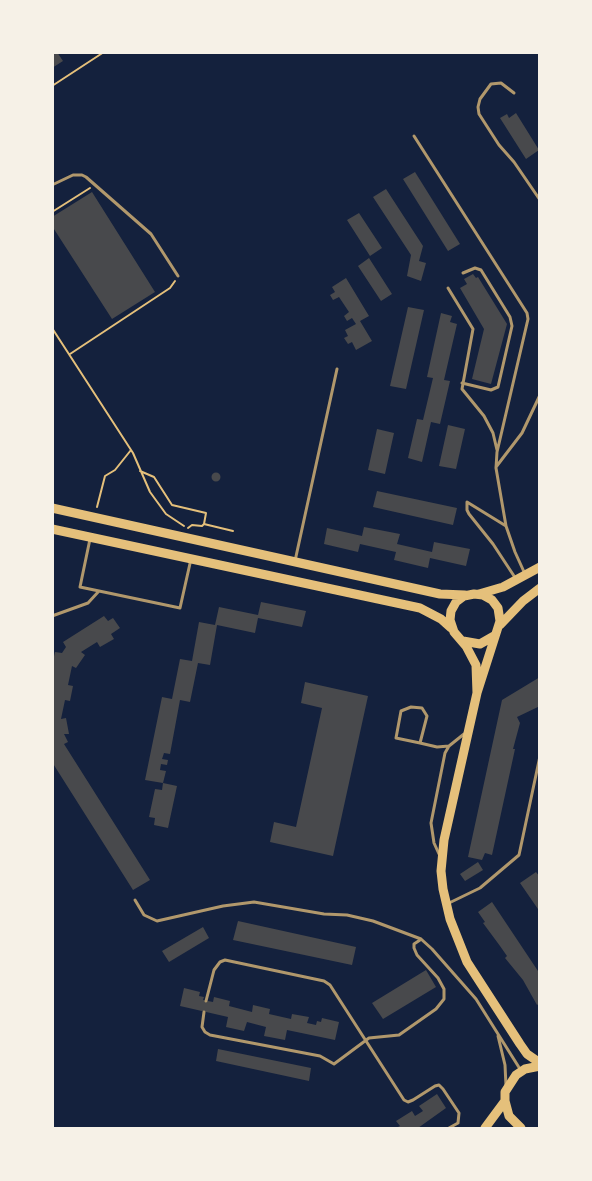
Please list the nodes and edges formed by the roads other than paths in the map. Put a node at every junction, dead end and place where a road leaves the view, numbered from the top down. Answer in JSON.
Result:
{"nodes":[{"id":1,"x":514,"y":93,"type":"dead end"},
{"id":2,"x":414,"y":136,"type":"dead end"},
{"id":3,"x":52,"y":185,"type":"edge"},
{"id":4,"x":540,"y":200,"type":"edge"},
{"id":5,"x":463,"y":273,"type":"dead end"},
{"id":6,"x":178,"y":276,"type":"road end"},
{"id":7,"x":448,"y":288,"type":"dead end"},
{"id":8,"x":337,"y":369,"type":"dead end"},
{"id":9,"x":462,"y":383,"type":"junction"},
{"id":10,"x":540,"y":395,"type":"edge"},
{"id":11,"x":497,"y":452,"type":"junction"},
{"id":12,"x":496,"y":468,"type":"junction"},
{"id":13,"x":52,"y":508,"type":"edge"},
{"id":14,"x":506,"y":526,"type":"junction"},
{"id":15,"x":52,"y":529,"type":"edge"},
{"id":16,"x":90,"y":537,"type":"junction"},
{"id":17,"x":191,"y":559,"type":"junction"},
{"id":18,"x":294,"y":563,"type":"junction"},
{"id":19,"x":540,"y":567,"type":"edge"},
{"id":20,"x":522,"y":578,"type":"junction"},
{"id":21,"x":540,"y":588,"type":"edge"},
{"id":22,"x":99,"y":591,"type":"junction"},
{"id":23,"x":472,"y":594,"type":"junction"},
{"id":24,"x":52,"y":616,"type":"edge"},
{"id":25,"x":496,"y":631,"type":"junction"},
{"id":26,"x":456,"y":635,"type":"junction"},
{"id":27,"x":477,"y":693,"type":"junction"},
{"id":28,"x":468,"y":732,"type":"junction"},
{"id":29,"x":420,"y":744,"type":"junction"},
{"id":30,"x":449,"y":746,"type":"junction"},
{"id":31,"x":540,"y":756,"type":"edge"},
{"id":32,"x":441,"y":858,"type":"junction"},
{"id":33,"x":135,"y":900,"type":"dead end"},
{"id":34,"x":446,"y":905,"type":"junction"},
{"id":35,"x":422,"y":939,"type":"junction"},
{"id":36,"x":206,"y":1001,"type":"dead end"},
{"id":37,"x":204,"y":1012,"type":"dead end"},
{"id":38,"x":508,"y":1024,"type":"junction"},
{"id":39,"x":496,"y":1032,"type":"junction"},
{"id":40,"x":366,"y":1040,"type":"junction"},
{"id":41,"x":532,"y":1067,"type":"edge"},
{"id":42,"x":505,"y":1097,"type":"junction"},
{"id":43,"x":449,"y":1128,"type":"edge"},
{"id":44,"x":485,"y":1128,"type":"edge"},
{"id":45,"x":518,"y":1128,"type":"edge"}],
"edges":[{"from":1,"to":4,"type":"lane"},
{"from":2,"to":11,"type":"lane"},
{"from":3,"to":6,"type":"lane"},
{"from":5,"to":9,"type":"lane"},
{"from":7,"to":9,"type":"lane"},
{"from":8,"to":18,"type":"lane"},
{"from":9,"to":11,"type":"lane"},
{"from":10,"to":12,"type":"lane"},
{"from":11,"to":12,"type":"lane"},
{"from":12,"to":14,"type":"lane"},
{"from":13,"to":18,"type":"main road"},
{"from":14,"to":20,"type":"lane"},
{"from":14,"to":20,"type":"lane"},
{"from":15,"to":16,"type":"main road"},
{"from":16,"to":17,"type":"main road"},
{"from":16,"to":22,"type":"lane"},
{"from":17,"to":22,"type":"lane"},
{"from":17,"to":26,"type":"main road"},
{"from":18,"to":23,"type":"main road"},
{"from":19,"to":20,"type":"main road"},
{"from":20,"to":23,"type":"main road"},
{"from":21,"to":25,"type":"main road"},
{"from":22,"to":24,"type":"lane"},
{"from":23,"to":25,"type":"main road"},
{"from":23,"to":26,"type":"main road"},
{"from":25,"to":26,"type":"main road"},
{"from":25,"to":27,"type":"main road"},
{"from":26,"to":27,"type":"main road"},
{"from":27,"to":28,"type":"main road"},
{"from":28,"to":30,"type":"lane"},
{"from":28,"to":32,"type":"main road"},
{"from":29,"to":29,"type":"lane"},
{"from":29,"to":30,"type":"lane"},
{"from":30,"to":32,"type":"lane"},
{"from":31,"to":34,"type":"lane"},
{"from":32,"to":34,"type":"main road"},
{"from":33,"to":35,"type":"lane"},
{"from":34,"to":38,"type":"main road"},
{"from":35,"to":39,"type":"lane"},
{"from":35,"to":40,"type":"lane"},
{"from":36,"to":40,"type":"lane"},
{"from":37,"to":40,"type":"lane"},
{"from":38,"to":39,"type":"lane"},
{"from":38,"to":41,"type":"main road"},
{"from":39,"to":41,"type":"lane"},
{"from":39,"to":42,"type":"lane"},
{"from":40,"to":43,"type":"lane"},
{"from":41,"to":42,"type":"main road"},
{"from":42,"to":44,"type":"main road"},
{"from":42,"to":45,"type":"main road"}]}
